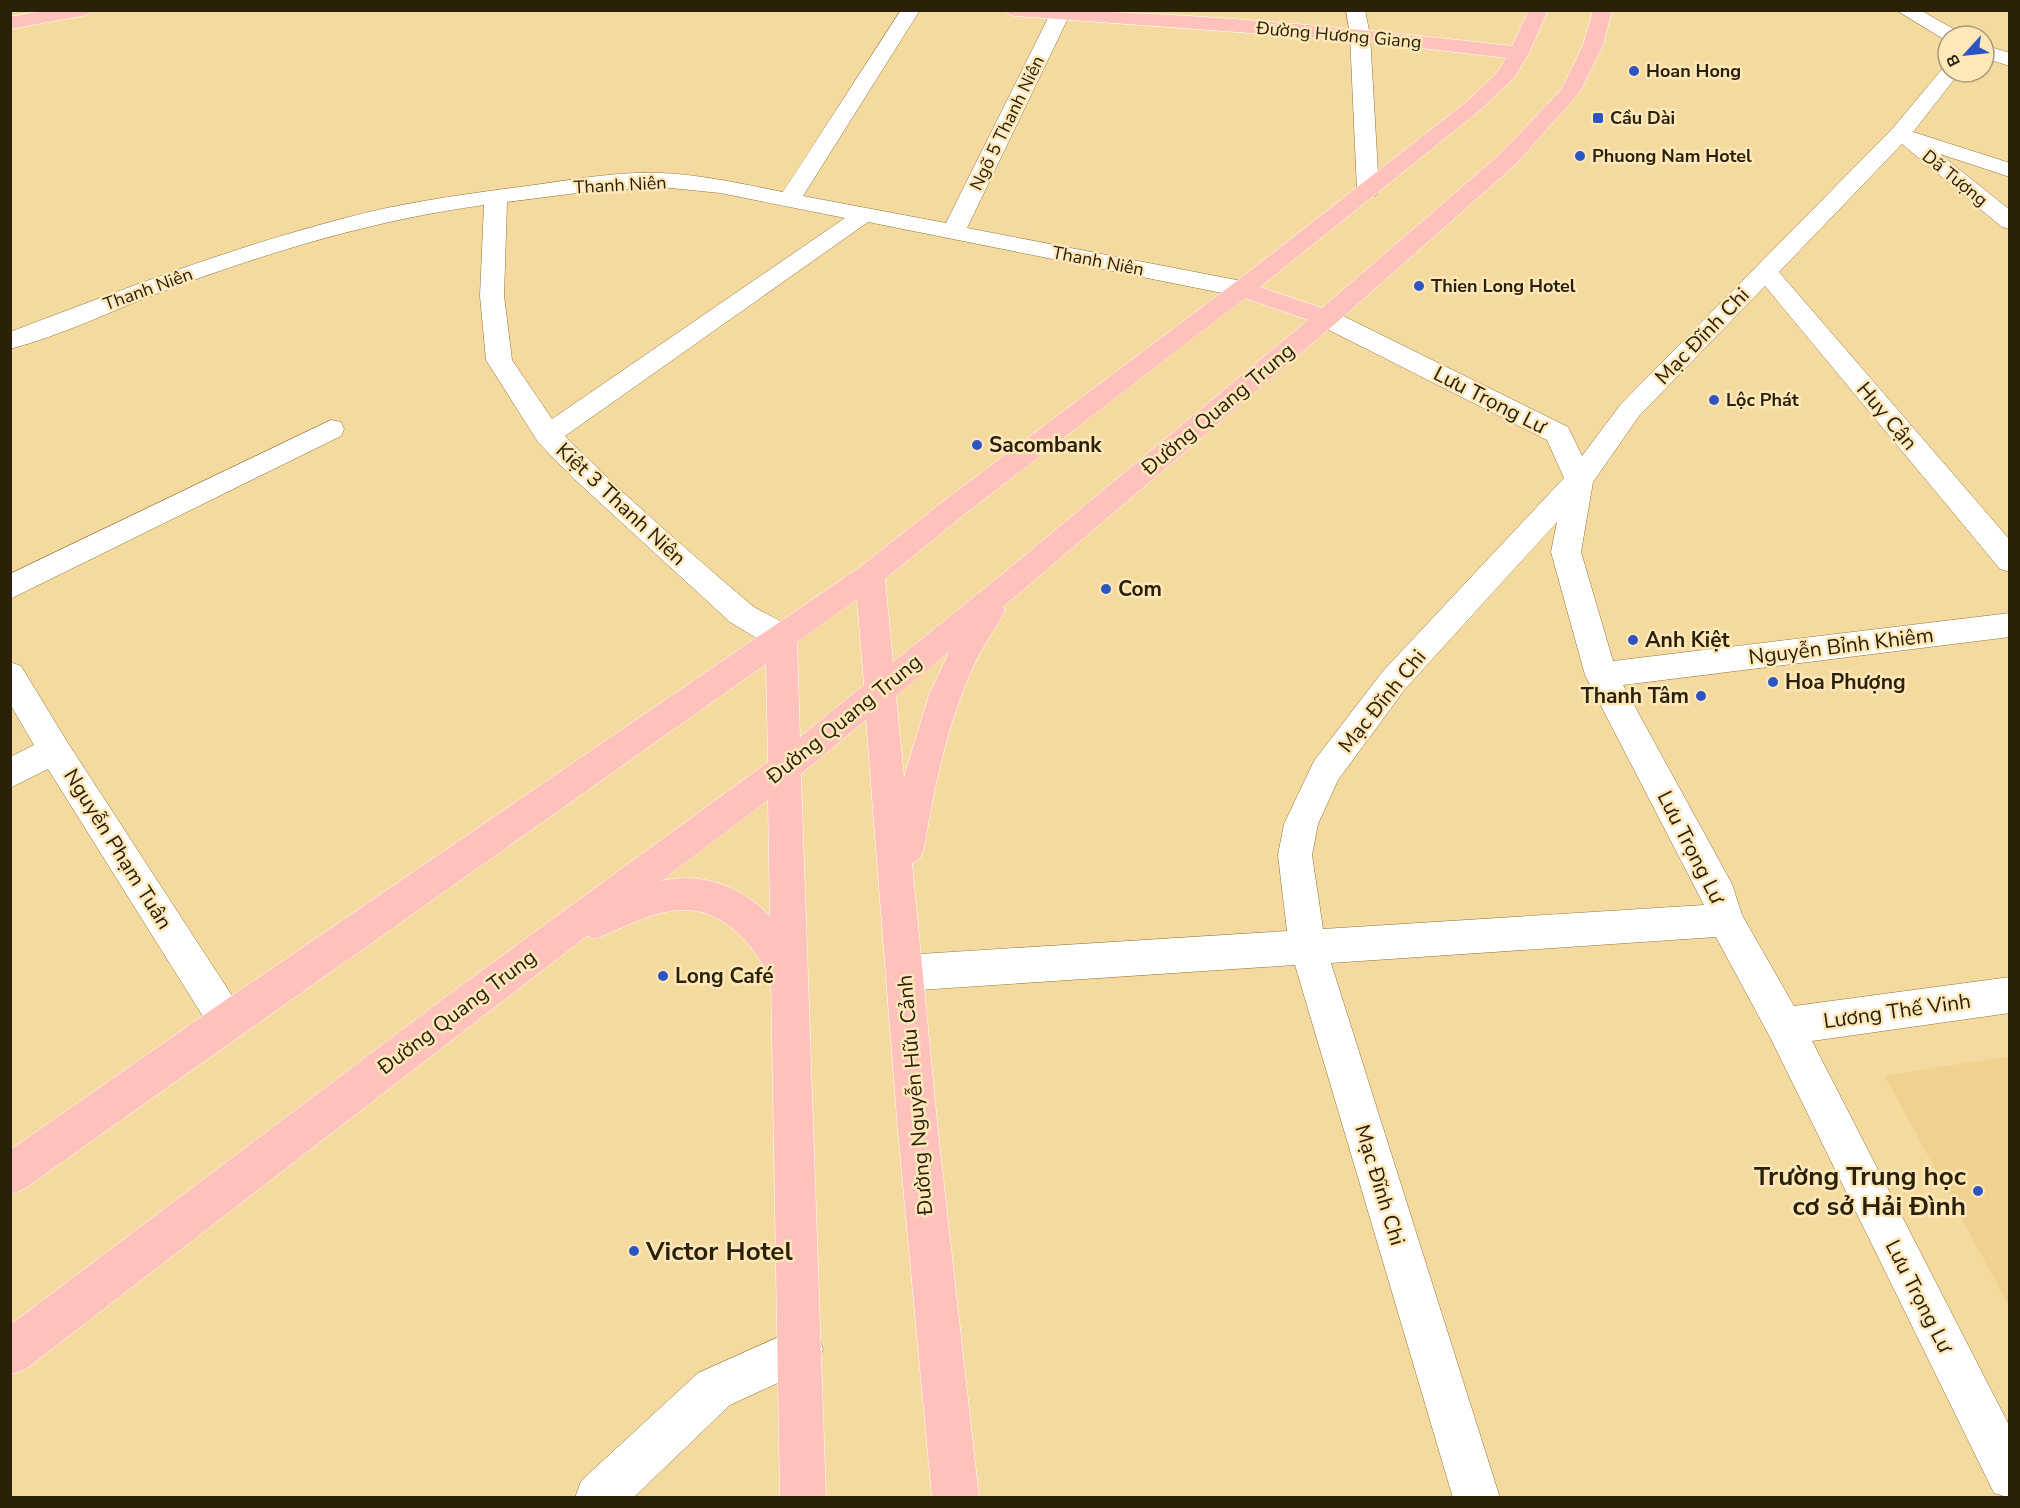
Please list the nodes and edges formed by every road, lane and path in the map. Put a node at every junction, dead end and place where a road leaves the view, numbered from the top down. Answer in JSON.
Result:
{"nodes":[{"id":1,"x":82,"y":10,"type":"edge"},
{"id":2,"x":911,"y":10,"type":"edge"},
{"id":3,"x":1015,"y":10,"type":"edge"},
{"id":4,"x":1355,"y":10,"type":"edge"},
{"id":5,"x":1539,"y":10,"type":"edge"},
{"id":6,"x":1603,"y":10,"type":"edge"},
{"id":7,"x":1905,"y":10,"type":"edge"},
{"id":8,"x":1060,"y":14,"type":"junction"},
{"id":9,"x":10,"y":23,"type":"edge"},
{"id":10,"x":1936,"y":27,"type":"edge"},
{"id":11,"x":1360,"y":35,"type":"junction"},
{"id":12,"x":1520,"y":53,"type":"junction"},
{"id":13,"x":1940,"y":84,"type":"edge"},
{"id":14,"x":1901,"y":133,"type":"junction"},
{"id":15,"x":2010,"y":171,"type":"edge"},
{"id":16,"x":1368,"y":190,"type":"junction"},
{"id":17,"x":496,"y":197,"type":"junction"},
{"id":18,"x":789,"y":200,"type":"junction"},
{"id":19,"x":865,"y":214,"type":"junction"},
{"id":20,"x":2010,"y":222,"type":"edge"},
{"id":21,"x":953,"y":232,"type":"junction"},
{"id":22,"x":1765,"y":271,"type":"junction"},
{"id":23,"x":1242,"y":289,"type":"junction"},
{"id":24,"x":1326,"y":318,"type":"junction"},
{"id":25,"x":14,"y":332,"type":"edge"},
{"id":26,"x":331,"y":429,"type":"dead end"},
{"id":27,"x":548,"y":435,"type":"junction"},
{"id":28,"x":1579,"y":480,"type":"junction"},
{"id":29,"x":2010,"y":561,"type":"edge"},
{"id":30,"x":870,"y":575,"type":"junction"},
{"id":31,"x":1011,"y":584,"type":"junction"},
{"id":32,"x":10,"y":588,"type":"edge"},
{"id":33,"x":2010,"y":625,"type":"edge"},
{"id":34,"x":781,"y":637,"type":"junction"},
{"id":35,"x":10,"y":675,"type":"edge"},
{"id":36,"x":1601,"y":675,"type":"junction"},
{"id":37,"x":881,"y":691,"type":"junction"},
{"id":38,"x":54,"y":750,"type":"junction"},
{"id":39,"x":785,"y":768,"type":"junction"},
{"id":40,"x":10,"y":774,"type":"edge"},
{"id":41,"x":1726,"y":920,"type":"junction"},
{"id":42,"x":901,"y":935,"type":"junction"},
{"id":43,"x":552,"y":940,"type":"junction"},
{"id":44,"x":1308,"y":948,"type":"junction"},
{"id":45,"x":904,"y":973,"type":"junction"},
{"id":46,"x":792,"y":983,"type":"junction"},
{"id":47,"x":2010,"y":995,"type":"edge"},
{"id":48,"x":227,"y":1022,"type":"junction"},
{"id":49,"x":1784,"y":1026,"type":"junction"},
{"id":50,"x":10,"y":1175,"type":"edge"},
{"id":51,"x":801,"y":1349,"type":"junction"},
{"id":52,"x":10,"y":1353,"type":"edge"},
{"id":53,"x":2010,"y":1477,"type":"edge"},
{"id":54,"x":598,"y":1497,"type":"edge"},
{"id":55,"x":803,"y":1497,"type":"edge"},
{"id":56,"x":956,"y":1497,"type":"edge"},
{"id":57,"x":1476,"y":1497,"type":"edge"}],
"edges":[{"from":1,"to":9,"type":"main road"},
{"from":2,"to":18,"type":"street"},
{"from":3,"to":8,"type":"main road","name":"Đường Hương Giang"},
{"from":4,"to":11,"type":"street"},
{"from":5,"to":12,"type":"main road"},
{"from":6,"to":24,"type":"main road","name":"Đường Quang Trung"},
{"from":7,"to":10,"type":"street"},
{"from":8,"to":11,"type":"main road","name":"Đường Hương Giang"},
{"from":8,"to":21,"type":"street","name":"Ngõ 5 Thanh Niên"},
{"from":11,"to":12,"type":"main road","name":"Đường Hương Giang"},
{"from":11,"to":16,"type":"street"},
{"from":12,"to":16,"type":"main road"},
{"from":13,"to":14,"type":"street","name":"Mạc Đĩnh Chi"},
{"from":14,"to":15,"type":"street"},
{"from":14,"to":20,"type":"street","name":"Dã Tượng"},
{"from":14,"to":22,"type":"street","name":"Mạc Đĩnh Chi"},
{"from":16,"to":23,"type":"main road"},
{"from":17,"to":18,"type":"street","name":"Thanh Niên"},
{"from":17,"to":25,"type":"street","name":"Thanh Niên"},
{"from":17,"to":27,"type":"street","name":"Kiệt 3 Thanh Niên"},
{"from":18,"to":19,"type":"street","name":"Thanh Niên"},
{"from":19,"to":21,"type":"street","name":"Thanh Niên"},
{"from":19,"to":27,"type":"street"},
{"from":21,"to":23,"type":"street","name":"Thanh Niên"},
{"from":22,"to":28,"type":"street","name":"Mạc Đĩnh Chi"},
{"from":22,"to":29,"type":"street","name":"Huy Cận"},
{"from":23,"to":24,"type":"main road"},
{"from":23,"to":30,"type":"main road"},
{"from":24,"to":28,"type":"street","name":"Lưu Trọng Lư"},
{"from":24,"to":31,"type":"main road","name":"Đường Quang Trung"},
{"from":26,"to":32,"type":"street"},
{"from":27,"to":34,"type":"street","name":"Kiệt 3 Thanh Niên"},
{"from":28,"to":36,"type":"street","name":"Lưu Trọng Lư"},
{"from":28,"to":44,"type":"street","name":"Mạc Đĩnh Chi"},
{"from":30,"to":34,"type":"main road"},
{"from":30,"to":37,"type":"main road","name":"Đường Nguyễn Hữu Cảnh"},
{"from":31,"to":37,"type":"main road","name":"Đường Quang Trung"},
{"from":31,"to":42,"type":"main road"},
{"from":33,"to":36,"type":"street","name":"Nguyễn Bỉnh Khiêm"},
{"from":34,"to":39,"type":"main road"},
{"from":34,"to":48,"type":"main road"},
{"from":35,"to":38,"type":"street","name":"Nguyễn Phạm Tuân"},
{"from":36,"to":41,"type":"street","name":"Lưu Trọng Lư"},
{"from":37,"to":39,"type":"main road","name":"Đường Quang Trung"},
{"from":37,"to":42,"type":"main road","name":"Đường Nguyễn Hữu Cảnh"},
{"from":38,"to":40,"type":"street"},
{"from":38,"to":48,"type":"street","name":"Nguyễn Phạm Tuân"},
{"from":39,"to":43,"type":"main road","name":"Đường Quang Trung"},
{"from":39,"to":46,"type":"main road"},
{"from":41,"to":44,"type":"street"},
{"from":41,"to":49,"type":"street","name":"Lưu Trọng Lư"},
{"from":42,"to":45,"type":"main road","name":"Đường Nguyễn Hữu Cảnh"},
{"from":43,"to":46,"type":"main road"},
{"from":43,"to":52,"type":"main road","name":"Đường Quang Trung"},
{"from":44,"to":45,"type":"street"},
{"from":44,"to":57,"type":"street","name":"Mạc Đĩnh Chi"},
{"from":45,"to":56,"type":"main road","name":"Đường Nguyễn Hữu Cảnh"},
{"from":46,"to":51,"type":"main road"},
{"from":47,"to":49,"type":"street","name":"Lương Thế Vinh"},
{"from":48,"to":50,"type":"main road"},
{"from":49,"to":53,"type":"street","name":"Lưu Trọng Lư"},
{"from":51,"to":54,"type":"street"},
{"from":51,"to":55,"type":"main road"}]}
